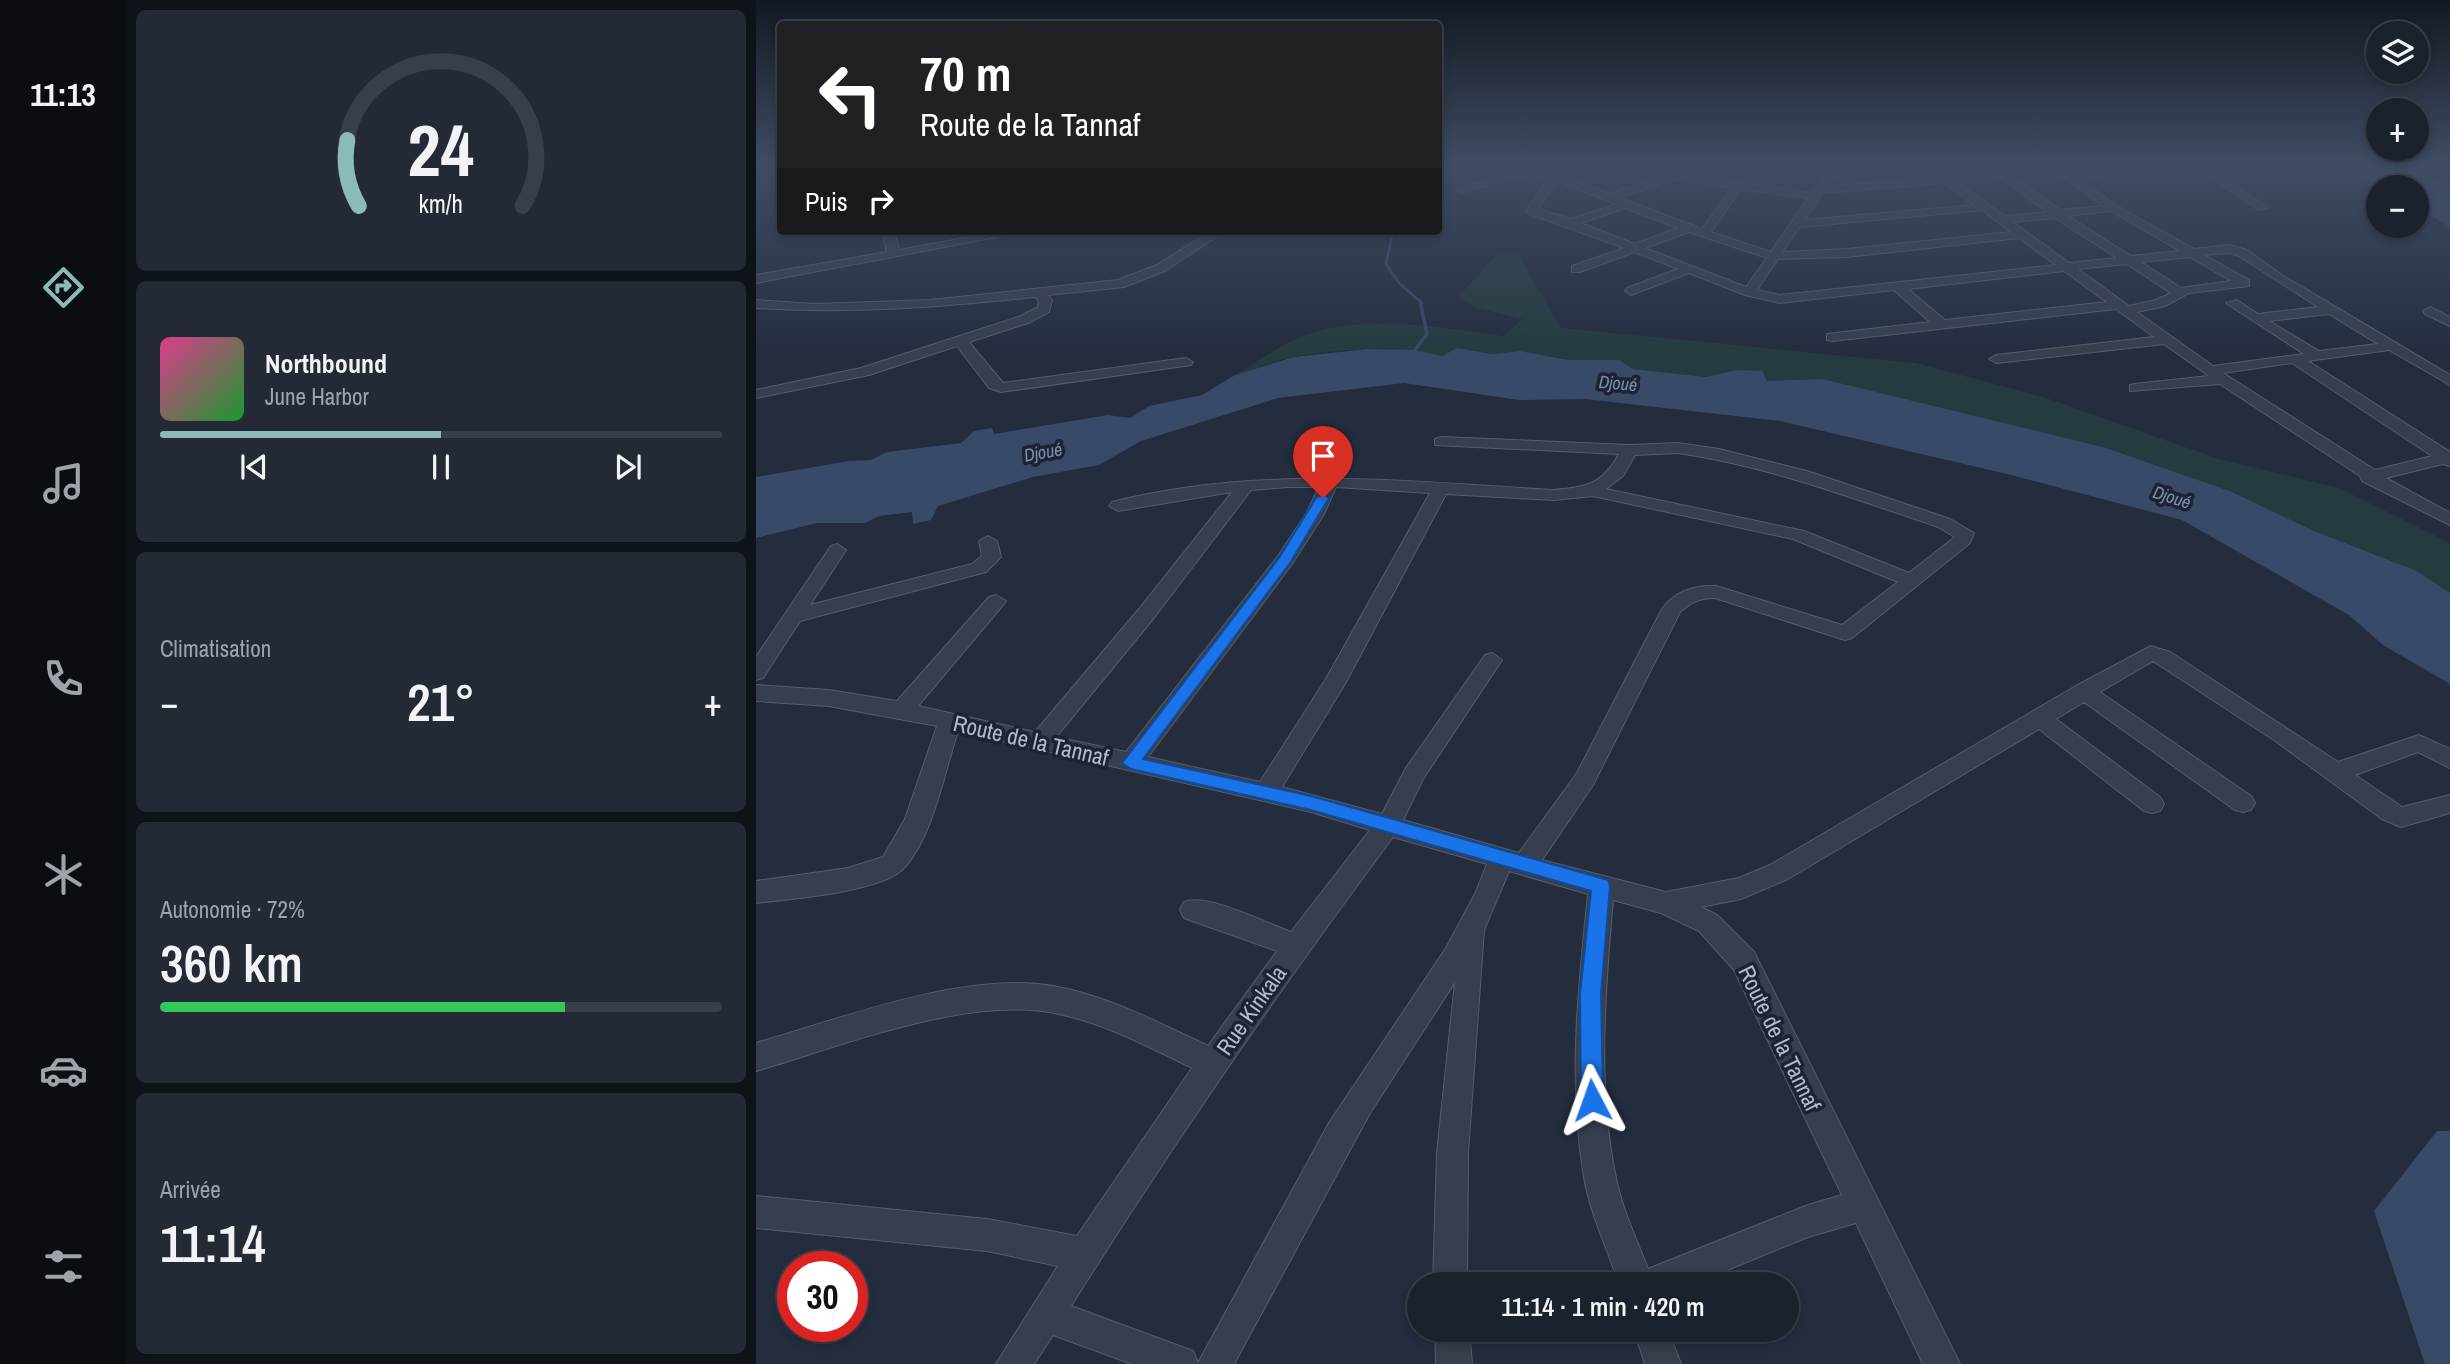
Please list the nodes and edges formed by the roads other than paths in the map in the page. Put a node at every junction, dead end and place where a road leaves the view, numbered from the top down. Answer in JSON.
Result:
{"nodes":[{"id":1,"x":1588,"y":230,"type":"edge"},
{"id":2,"x":1685,"y":230,"type":"edge"},
{"id":3,"x":1693,"y":230,"type":"edge"},
{"id":4,"x":1706,"y":230,"type":"edge"},
{"id":5,"x":1790,"y":230,"type":"edge"},
{"id":6,"x":2015,"y":230,"type":"edge"},
{"id":7,"x":2082,"y":230,"type":"edge"},
{"id":8,"x":2152,"y":230,"type":"edge"},
{"id":9,"x":1703,"y":234,"type":"junction"},
{"id":10,"x":2021,"y":234,"type":"junction"},
{"id":11,"x":889,"y":235,"type":"edge"},
{"id":12,"x":999,"y":235,"type":"edge"},
{"id":13,"x":1212,"y":235,"type":"edge"},
{"id":14,"x":1635,"y":248,"type":"junction"},
{"id":15,"x":2194,"y":253,"type":"junction"},
{"id":16,"x":894,"y":254,"type":"junction"},
{"id":17,"x":1773,"y":256,"type":"junction"},
{"id":18,"x":2131,"y":261,"type":"junction"},
{"id":19,"x":2064,"y":267,"type":"junction"},
{"id":20,"x":1576,"y":269,"type":"dead end"},
{"id":21,"x":1688,"y":269,"type":"junction"},
{"id":22,"x":2278,"y":278,"type":"junction"},
{"id":23,"x":756,"y":279,"type":"edge"},
{"id":24,"x":2244,"y":283,"type":"junction"},
{"id":25,"x":1896,"y":285,"type":"junction"},
{"id":26,"x":1631,"y":290,"type":"dead end"},
{"id":27,"x":1749,"y":292,"type":"junction"},
{"id":28,"x":1038,"y":293,"type":"junction"},
{"id":29,"x":2180,"y":293,"type":"junction"},
{"id":30,"x":2232,"y":303,"type":"dead end"},
{"id":31,"x":756,"y":304,"type":"edge"},
{"id":32,"x":2120,"y":308,"type":"junction"},
{"id":33,"x":2330,"y":310,"type":"junction"},
{"id":34,"x":2430,"y":311,"type":"dead end"},
{"id":35,"x":2256,"y":318,"type":"junction"},
{"id":36,"x":2450,"y":322,"type":"edge"},
{"id":37,"x":1942,"y":324,"type":"junction"},
{"id":38,"x":1832,"y":337,"type":"dead end"},
{"id":39,"x":960,"y":340,"type":"junction"},
{"id":40,"x":2166,"y":340,"type":"junction"},
{"id":41,"x":2390,"y":346,"type":"junction"},
{"id":42,"x":2315,"y":354,"type":"junction"},
{"id":43,"x":2292,"y":357,"type":"junction"},
{"id":44,"x":1996,"y":359,"type":"dead end"},
{"id":45,"x":1186,"y":362,"type":"dead end"},
{"id":46,"x":2450,"y":362,"type":"edge"},
{"id":47,"x":2421,"y":365,"type":"junction"},
{"id":48,"x":2218,"y":374,"type":"junction"},
{"id":49,"x":2450,"y":381,"type":"edge"},
{"id":50,"x":2135,"y":388,"type":"dead end"},
{"id":51,"x":756,"y":394,"type":"edge"},
{"id":52,"x":1441,"y":442,"type":"dead end"},
{"id":53,"x":1629,"y":450,"type":"junction"},
{"id":54,"x":2448,"y":458,"type":"edge"},
{"id":55,"x":2368,"y":477,"type":"junction"},
{"id":56,"x":1330,"y":482,"type":"junction"},
{"id":57,"x":1247,"y":484,"type":"junction"},
{"id":58,"x":1440,"y":490,"type":"junction"},
{"id":59,"x":1593,"y":491,"type":"junction"},
{"id":60,"x":1118,"y":506,"type":"dead end"},
{"id":61,"x":2450,"y":520,"type":"edge"},
{"id":62,"x":988,"y":541,"type":"dead end"},
{"id":63,"x":837,"y":550,"type":"dead end"},
{"id":64,"x":1912,"y":581,"type":"junction"},
{"id":65,"x":996,"y":601,"type":"dead end"},
{"id":66,"x":794,"y":616,"type":"junction"},
{"id":67,"x":765,"y":648,"type":"edge"},
{"id":68,"x":1492,"y":660,"type":"dead end"},
{"id":69,"x":756,"y":673,"type":"edge"},
{"id":70,"x":2083,"y":691,"type":"junction"},
{"id":71,"x":756,"y":693,"type":"edge"},
{"id":72,"x":902,"y":710,"type":"junction"},
{"id":73,"x":2039,"y":718,"type":"junction"},
{"id":74,"x":950,"y":721,"type":"junction"},
{"id":75,"x":1040,"y":741,"type":"junction"},
{"id":76,"x":2450,"y":759,"type":"edge"},
{"id":77,"x":1131,"y":763,"type":"junction"},
{"id":78,"x":2334,"y":773,"type":"junction"},
{"id":79,"x":1266,"y":793,"type":"junction"},
{"id":80,"x":2243,"y":803,"type":"dead end"},
{"id":81,"x":2152,"y":804,"type":"dead end"},
{"id":82,"x":2450,"y":804,"type":"edge"},
{"id":83,"x":1388,"y":825,"type":"junction"},
{"id":84,"x":1513,"y":862,"type":"junction"},
{"id":85,"x":1601,"y":886,"type":"junction"},
{"id":86,"x":756,"y":892,"type":"edge"},
{"id":87,"x":1665,"y":903,"type":"junction"},
{"id":88,"x":1193,"y":910,"type":"dead end"},
{"id":89,"x":1474,"y":930,"type":"junction"},
{"id":90,"x":1296,"y":946,"type":"junction"},
{"id":91,"x":756,"y":1057,"type":"edge"},
{"id":92,"x":1214,"y":1064,"type":"junction"},
{"id":93,"x":1862,"y":1205,"type":"junction"},
{"id":94,"x":756,"y":1212,"type":"edge"},
{"id":95,"x":1083,"y":1254,"type":"junction"},
{"id":96,"x":1450,"y":1272,"type":"edge"},
{"id":97,"x":1632,"y":1272,"type":"edge"},
{"id":98,"x":1683,"y":1272,"type":"edge"},
{"id":99,"x":1047,"y":1315,"type":"junction"},
{"id":100,"x":1453,"y":1342,"type":"edge"},
{"id":101,"x":1655,"y":1342,"type":"edge"},
{"id":102,"x":1174,"y":1363,"type":"edge"},
{"id":103,"x":1014,"y":1364,"type":"edge"},
{"id":104,"x":1215,"y":1364,"type":"edge"},
{"id":105,"x":1454,"y":1364,"type":"edge"},
{"id":106,"x":1663,"y":1364,"type":"edge"},
{"id":107,"x":1942,"y":1364,"type":"edge"}],
"edges":[{"from":1,"to":14,"type":"street"},
{"from":2,"to":14,"type":"street"},
{"from":3,"to":9,"type":"street"},
{"from":4,"to":9,"type":"street"},
{"from":5,"to":17,"type":"street"},
{"from":6,"to":10,"type":"street"},
{"from":7,"to":18,"type":"street"},
{"from":8,"to":15,"type":"street"},
{"from":9,"to":17,"type":"street"},
{"from":10,"to":17,"type":"street"},
{"from":10,"to":19,"type":"street"},
{"from":11,"to":16,"type":"street"},
{"from":12,"to":16,"type":"street"},
{"from":13,"to":28,"type":"street"},
{"from":14,"to":20,"type":"street"},
{"from":14,"to":21,"type":"street"},
{"from":15,"to":18,"type":"street"},
{"from":15,"to":22,"type":"street"},
{"from":15,"to":24,"type":"street"},
{"from":16,"to":23,"type":"street"},
{"from":17,"to":27,"type":"street"},
{"from":18,"to":19,"type":"street"},
{"from":18,"to":29,"type":"street"},
{"from":19,"to":25,"type":"street"},
{"from":19,"to":32,"type":"street"},
{"from":21,"to":26,"type":"street"},
{"from":21,"to":27,"type":"street"},
{"from":22,"to":24,"type":"street"},
{"from":22,"to":33,"type":"street"},
{"from":24,"to":29,"type":"street"},
{"from":25,"to":27,"type":"street"},
{"from":25,"to":37,"type":"street"},
{"from":28,"to":31,"type":"street"},
{"from":28,"to":39,"type":"street"},
{"from":29,"to":32,"type":"street"},
{"from":30,"to":35,"type":"street"},
{"from":32,"to":37,"type":"street"},
{"from":32,"to":40,"type":"street"},
{"from":33,"to":35,"type":"street"},
{"from":33,"to":41,"type":"street"},
{"from":34,"to":36,"type":"street"},
{"from":35,"to":42,"type":"street"},
{"from":37,"to":38,"type":"street"},
{"from":39,"to":45,"type":"street"},
{"from":39,"to":51,"type":"street"},
{"from":40,"to":44,"type":"street"},
{"from":40,"to":48,"type":"street"},
{"from":41,"to":42,"type":"street"},
{"from":41,"to":47,"type":"street"},
{"from":42,"to":43,"type":"street"},
{"from":43,"to":48,"type":"street"},
{"from":43,"to":54,"type":"street"},
{"from":46,"to":47,"type":"street"},
{"from":47,"to":49,"type":"street"},
{"from":48,"to":50,"type":"street"},
{"from":48,"to":55,"type":"street"},
{"from":52,"to":53,"type":"street"},
{"from":53,"to":59,"type":"street"},
{"from":53,"to":64,"type":"street"},
{"from":54,"to":55,"type":"street"},
{"from":55,"to":61,"type":"street"},
{"from":56,"to":57,"type":"street"},
{"from":56,"to":58,"type":"street"},
{"from":56,"to":77,"type":"street"},
{"from":57,"to":60,"type":"street"},
{"from":57,"to":75,"type":"street"},
{"from":58,"to":59,"type":"street"},
{"from":58,"to":79,"type":"street"},
{"from":59,"to":64,"type":"street"},
{"from":62,"to":66,"type":"street"},
{"from":63,"to":66,"type":"street"},
{"from":64,"to":84,"type":"street"},
{"from":65,"to":72,"type":"street"},
{"from":66,"to":67,"type":"street"},
{"from":67,"to":69,"type":"street"},
{"from":68,"to":83,"type":"street","name":"Rue Kinkala"},
{"from":70,"to":73,"type":"street"},
{"from":70,"to":78,"type":"street"},
{"from":70,"to":80,"type":"street"},
{"from":71,"to":72,"type":"street","name":"Route de la Tannaf"},
{"from":72,"to":74,"type":"street","name":"Route de la Tannaf"},
{"from":73,"to":81,"type":"street"},
{"from":73,"to":87,"type":"street"},
{"from":74,"to":75,"type":"street","name":"Route de la Tannaf"},
{"from":74,"to":86,"type":"street"},
{"from":75,"to":77,"type":"street","name":"Route de la Tannaf"},
{"from":76,"to":78,"type":"street"},
{"from":77,"to":79,"type":"street","name":"Route de la Tannaf"},
{"from":78,"to":82,"type":"street"},
{"from":79,"to":83,"type":"street","name":"Route de la Tannaf"},
{"from":83,"to":84,"type":"street","name":"Route de la Tannaf"},
{"from":83,"to":90,"type":"street","name":"Rue Kinkala"},
{"from":84,"to":85,"type":"street","name":"Route de la Tannaf"},
{"from":84,"to":89,"type":"street"},
{"from":85,"to":87,"type":"street","name":"Route de la Tannaf"},
{"from":85,"to":97,"type":"street"},
{"from":87,"to":93,"type":"street","name":"Route de la Tannaf"},
{"from":88,"to":90,"type":"street"},
{"from":89,"to":96,"type":"street"},
{"from":89,"to":104,"type":"street"},
{"from":90,"to":92,"type":"street","name":"Rue Kinkala"},
{"from":91,"to":92,"type":"street"},
{"from":92,"to":95,"type":"street","name":"Rue Kinkala"},
{"from":93,"to":98,"type":"street"},
{"from":93,"to":107,"type":"street","name":"Route de la Tannaf"},
{"from":94,"to":95,"type":"street"},
{"from":95,"to":99,"type":"street","name":"Rue Kinkala"},
{"from":99,"to":102,"type":"street"},
{"from":99,"to":103,"type":"street","name":"Rue Kinkala"},
{"from":100,"to":105,"type":"street"},
{"from":101,"to":106,"type":"street"}]}
